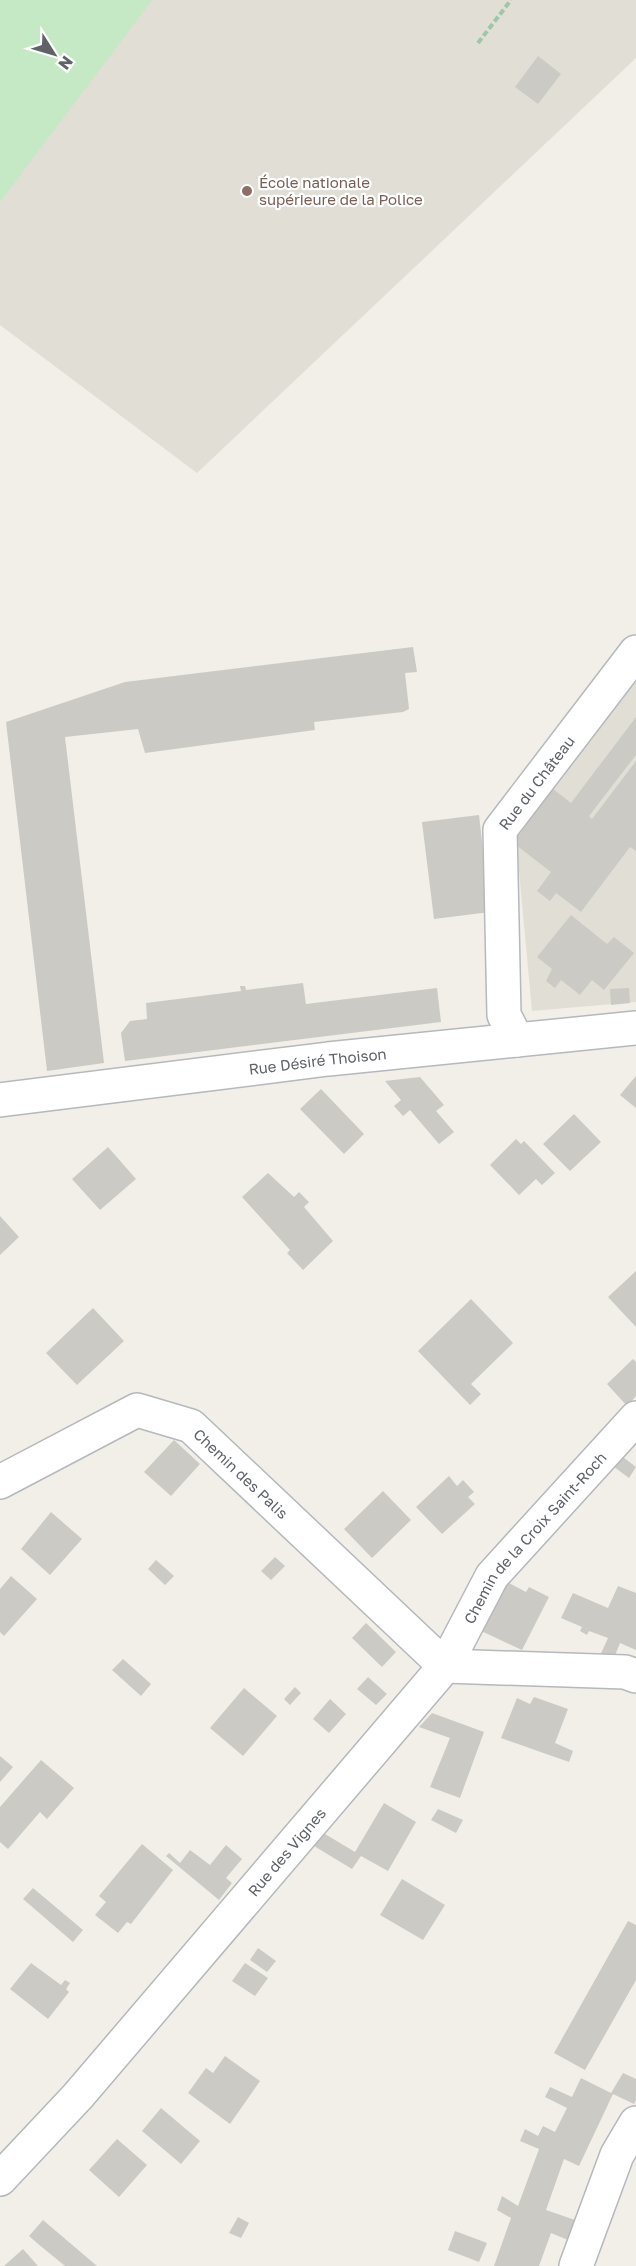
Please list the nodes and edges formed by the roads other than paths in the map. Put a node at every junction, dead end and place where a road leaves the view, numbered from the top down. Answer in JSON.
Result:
{"nodes":[{"id":1,"x":636,"y":652,"type":"edge"},
{"id":2,"x":636,"y":1028,"type":"edge"},
{"id":3,"x":517,"y":1040,"type":"junction"},
{"id":4,"x":0,"y":1100,"type":"edge"},
{"id":5,"x":636,"y":1418,"type":"edge"},
{"id":6,"x":0,"y":1482,"type":"edge"},
{"id":7,"x":445,"y":1666,"type":"junction"},
{"id":8,"x":636,"y":1676,"type":"edge"},
{"id":9,"x":636,"y":2123,"type":"edge"},
{"id":10,"x":0,"y":2179,"type":"edge"},
{"id":11,"x":576,"y":2266,"type":"edge"}],
"edges":[{"from":1,"to":3,"type":"street","name":"Rue du Château"},
{"from":2,"to":3,"type":"street","name":"Rue Désiré Thoison"},
{"from":3,"to":4,"type":"street","name":"Rue Désiré Thoison"},
{"from":5,"to":7,"type":"street","name":"Chemin de la Croix Saint-Roch"},
{"from":6,"to":7,"type":"street","name":"Chemin des Palis"},
{"from":7,"to":8,"type":"street"},
{"from":7,"to":10,"type":"street","name":"Rue des Vignes"},
{"from":9,"to":11,"type":"street"}]}
